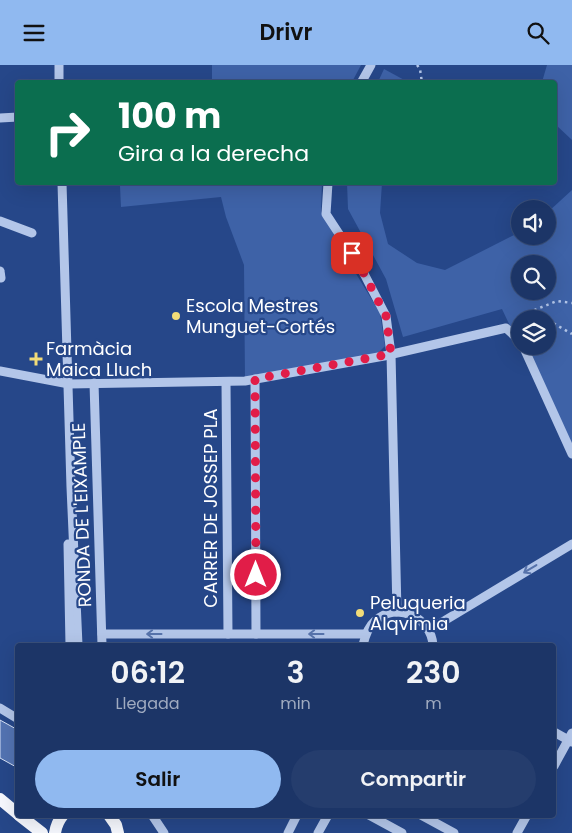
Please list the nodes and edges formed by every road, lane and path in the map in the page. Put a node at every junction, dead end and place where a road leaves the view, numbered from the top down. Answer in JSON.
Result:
{"nodes":[{"id":1,"x":59,"y":65,"type":"edge"},
{"id":2,"x":371,"y":65,"type":"edge"},
{"id":3,"x":417,"y":65,"type":"edge"},
{"id":4,"x":59,"y":80,"type":"edge"},
{"id":5,"x":363,"y":80,"type":"edge"},
{"id":6,"x":422,"y":80,"type":"edge"},
{"id":7,"x":15,"y":117,"type":"edge"},
{"id":8,"x":0,"y":118,"type":"edge"},
{"id":9,"x":62,"y":185,"type":"edge"},
{"id":10,"x":328,"y":185,"type":"edge"},
{"id":11,"x":0,"y":221,"type":"edge"},
{"id":12,"x":32,"y":233,"type":"dead end"},
{"id":13,"x":572,"y":303,"type":"edge"},
{"id":14,"x":534,"y":310,"type":"edge"},
{"id":15,"x":556,"y":324,"type":"edge"},
{"id":16,"x":511,"y":333,"type":"edge"},
{"id":17,"x":572,"y":334,"type":"edge"},
{"id":18,"x":391,"y":354,"type":"junction"},
{"id":19,"x":526,"y":355,"type":"edge"},
{"id":20,"x":0,"y":371,"type":"edge"},
{"id":21,"x":255,"y":379,"type":"junction"},
{"id":22,"x":226,"y":382,"type":"junction"},
{"id":23,"x":94,"y":383,"type":"junction"},
{"id":24,"x":69,"y":384,"type":"junction"},
{"id":25,"x":572,"y":454,"type":"edge"},
{"id":26,"x":71,"y":487,"type":"junction"},
{"id":27,"x":572,"y":544,"type":"edge"},
{"id":28,"x":397,"y":612,"type":"junction"},
{"id":29,"x":429,"y":630,"type":"junction"},
{"id":30,"x":102,"y":634,"type":"junction"},
{"id":31,"x":228,"y":634,"type":"junction"},
{"id":32,"x":256,"y":634,"type":"junction"},
{"id":33,"x":365,"y":634,"type":"junction"},
{"id":34,"x":70,"y":643,"type":"edge"},
{"id":35,"x":78,"y":643,"type":"edge"},
{"id":36,"x":102,"y":643,"type":"edge"},
{"id":37,"x":363,"y":643,"type":"edge"},
{"id":38,"x":433,"y":643,"type":"edge"},
{"id":39,"x":0,"y":709,"type":"edge"},
{"id":40,"x":15,"y":717,"type":"edge"},
{"id":41,"x":556,"y":733,"type":"edge"},
{"id":42,"x":571,"y":738,"type":"edge"},
{"id":43,"x":556,"y":763,"type":"edge"},
{"id":44,"x":0,"y":799,"type":"edge"},
{"id":45,"x":15,"y":804,"type":"edge"},
{"id":46,"x":15,"y":812,"type":"edge"},
{"id":47,"x":23,"y":818,"type":"edge"},
{"id":48,"x":61,"y":818,"type":"edge"},
{"id":49,"x":112,"y":818,"type":"edge"},
{"id":50,"x":154,"y":818,"type":"edge"},
{"id":51,"x":296,"y":818,"type":"edge"},
{"id":52,"x":326,"y":818,"type":"edge"},
{"id":53,"x":374,"y":818,"type":"edge"},
{"id":54,"x":426,"y":818,"type":"edge"},
{"id":55,"x":525,"y":818,"type":"edge"},
{"id":56,"x":42,"y":833,"type":"edge"},
{"id":57,"x":56,"y":833,"type":"edge"},
{"id":58,"x":118,"y":833,"type":"edge"},
{"id":59,"x":164,"y":833,"type":"edge"},
{"id":60,"x":288,"y":833,"type":"edge"},
{"id":61,"x":318,"y":833,"type":"edge"},
{"id":62,"x":402,"y":833,"type":"edge"},
{"id":63,"x":454,"y":833,"type":"edge"},
{"id":64,"x":516,"y":833,"type":"edge"}],
"edges":[{"from":1,"to":4,"type":"street"},
{"from":2,"to":5,"type":"street"},
{"from":3,"to":6,"type":"path"},
{"from":7,"to":8,"type":"street"},
{"from":9,"to":24,"type":"street"},
{"from":10,"to":18,"type":"street"},
{"from":11,"to":12,"type":"street"},
{"from":13,"to":14,"type":"path"},
{"from":15,"to":17,"type":"path"},
{"from":16,"to":18,"type":"street"},
{"from":18,"to":21,"type":"street"},
{"from":18,"to":28,"type":"street"},
{"from":19,"to":25,"type":"street"},
{"from":20,"to":24,"type":"street"},
{"from":21,"to":22,"type":"street"},
{"from":21,"to":32,"type":"street"},
{"from":22,"to":23,"type":"street"},
{"from":22,"to":31,"type":"street","name":"CARRER DE JOSSEP PLA"},
{"from":23,"to":24,"type":"street"},
{"from":23,"to":30,"type":"street","name":"RONDA DE L'EIXAMPLE"},
{"from":24,"to":26,"type":"street"},
{"from":26,"to":34,"type":"street"},
{"from":26,"to":35,"type":"street"},
{"from":27,"to":29,"type":"street","one_way":true},
{"from":28,"to":29,"type":"street"},
{"from":28,"to":33,"type":"street"},
{"from":29,"to":38,"type":"street"},
{"from":31,"to":30,"type":"street","one_way":true},
{"from":30,"to":36,"type":"street","name":"RONDA DE L'EIXAMPLE"},
{"from":31,"to":32,"type":"street"},
{"from":33,"to":32,"type":"street","one_way":true},
{"from":33,"to":37,"type":"street"},
{"from":39,"to":40,"type":"street"},
{"from":41,"to":42,"type":"street"},
{"from":42,"to":43,"type":"street"},
{"from":44,"to":45,"type":"main road"},
{"from":44,"to":46,"type":"main road"},
{"from":47,"to":56,"type":"main road"},
{"from":48,"to":57,"type":"main road"},
{"from":49,"to":58,"type":"main road"},
{"from":50,"to":59,"type":"street"},
{"from":51,"to":60,"type":"street"},
{"from":52,"to":61,"type":"street"},
{"from":53,"to":62,"type":"street"},
{"from":54,"to":63,"type":"street"},
{"from":55,"to":64,"type":"street"}]}
